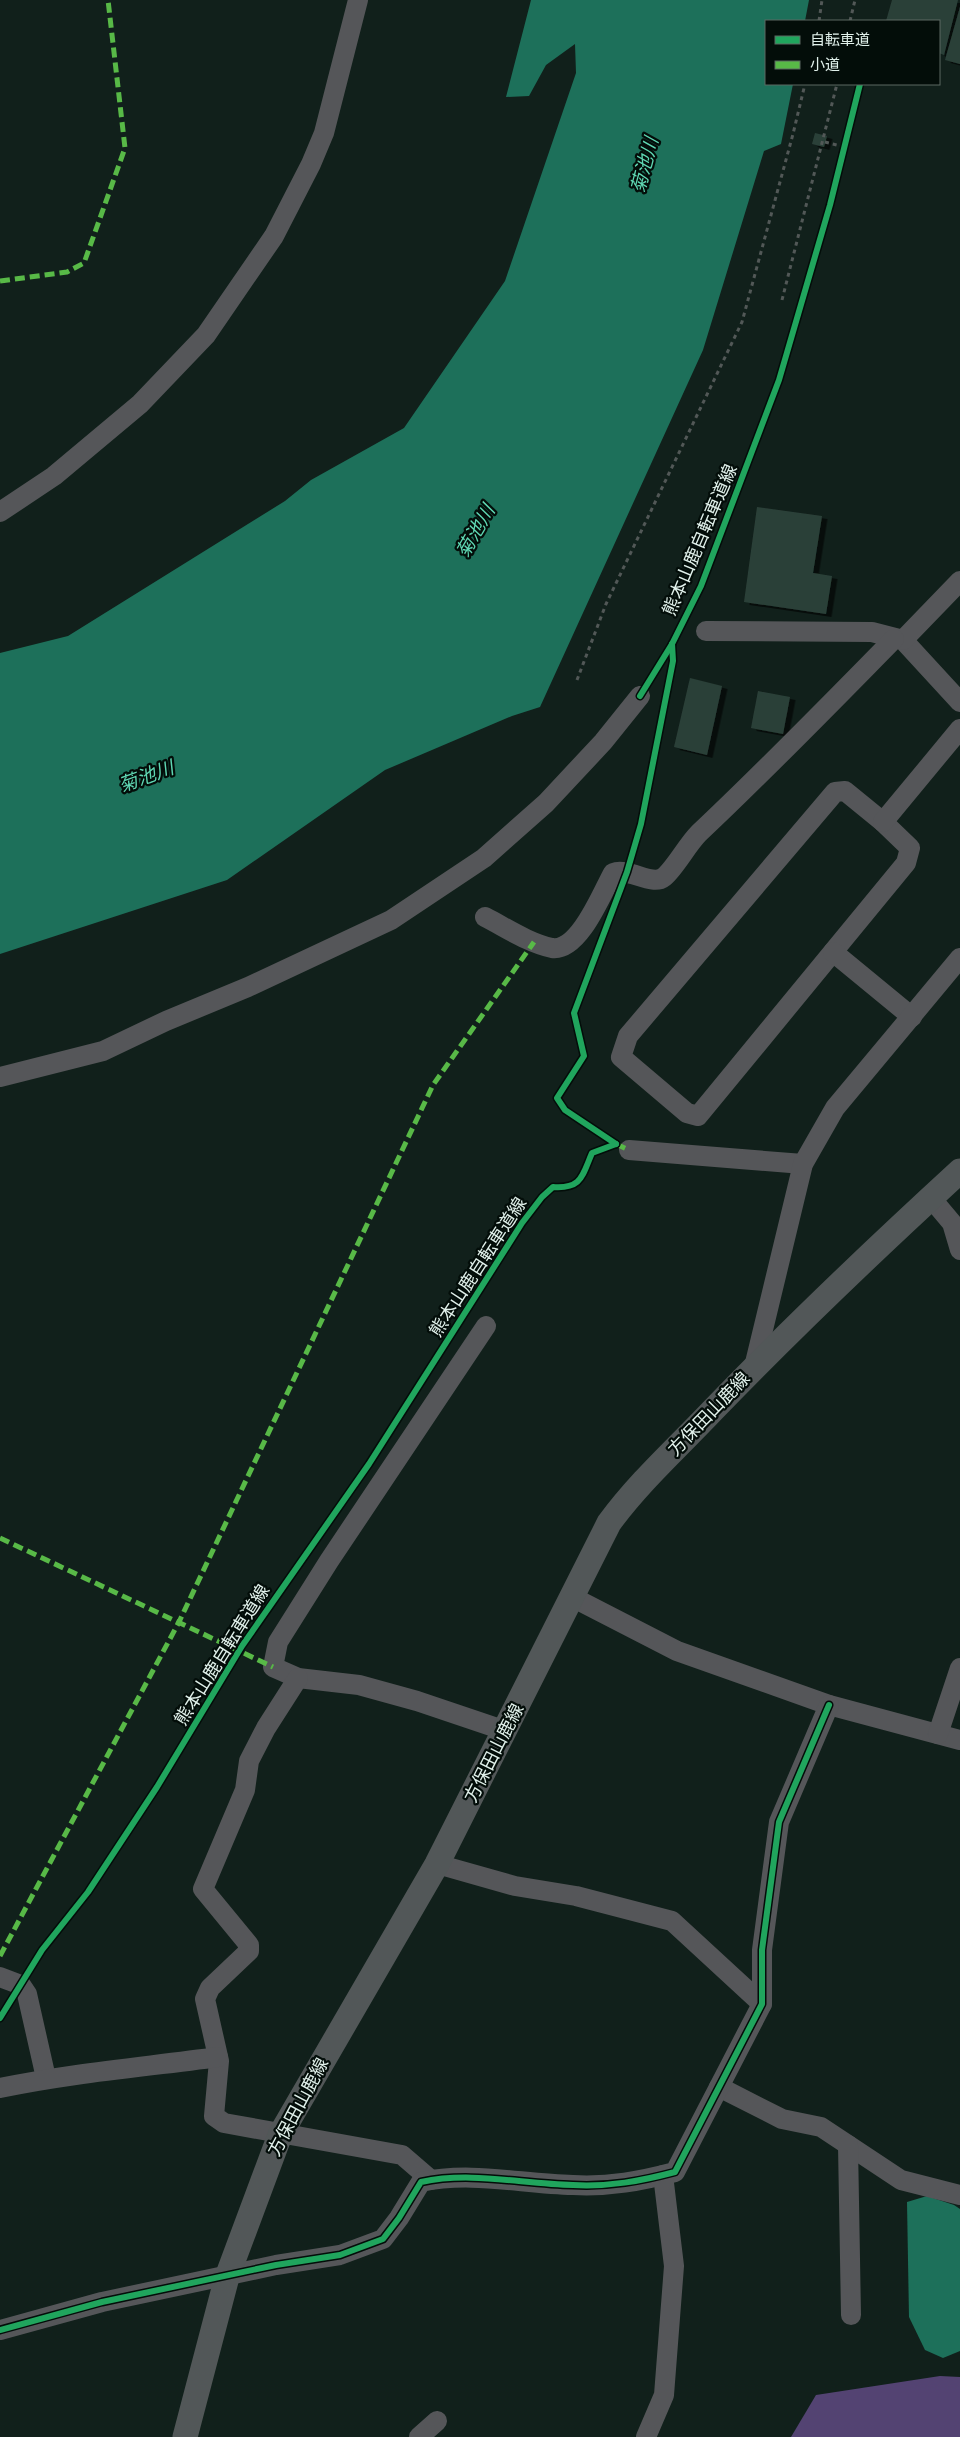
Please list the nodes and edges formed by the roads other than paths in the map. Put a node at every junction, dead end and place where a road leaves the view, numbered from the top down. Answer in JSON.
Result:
{"nodes":[{"id":1,"x":358,"y":0,"type":"edge"},
{"id":2,"x":0,"y":512,"type":"edge"},
{"id":3,"x":960,"y":581,"type":"edge"},
{"id":4,"x":706,"y":631,"type":"dead end"},
{"id":5,"x":898,"y":639,"type":"junction"},
{"id":6,"x":640,"y":696,"type":"dead end"},
{"id":7,"x":960,"y":702,"type":"edge"},
{"id":8,"x":960,"y":728,"type":"edge"},
{"id":9,"x":883,"y":822,"type":"junction"},
{"id":10,"x":484,"y":917,"type":"dead end"},
{"id":11,"x":833,"y":952,"type":"junction"},
{"id":12,"x":960,"y":958,"type":"edge"},
{"id":13,"x":912,"y":1017,"type":"junction"},
{"id":14,"x":0,"y":1077,"type":"edge"},
{"id":15,"x":629,"y":1150,"type":"dead end"},
{"id":16,"x":803,"y":1164,"type":"junction"},
{"id":17,"x":960,"y":1171,"type":"edge"},
{"id":18,"x":931,"y":1198,"type":"junction"},
{"id":19,"x":960,"y":1250,"type":"edge"},
{"id":20,"x":486,"y":1326,"type":"dead end"},
{"id":21,"x":754,"y":1367,"type":"junction"},
{"id":22,"x":572,"y":1597,"type":"junction"},
{"id":23,"x":960,"y":1668,"type":"edge"},
{"id":24,"x":298,"y":1678,"type":"junction"},
{"id":25,"x":829,"y":1705,"type":"junction"},
{"id":26,"x":506,"y":1731,"type":"junction"},
{"id":27,"x":938,"y":1734,"type":"junction"},
{"id":28,"x":960,"y":1740,"type":"edge"},
{"id":29,"x":437,"y":1864,"type":"junction"},
{"id":30,"x":0,"y":1977,"type":"edge"},
{"id":31,"x":762,"y":2004,"type":"junction"},
{"id":32,"x":218,"y":2057,"type":"junction"},
{"id":33,"x":46,"y":2078,"type":"junction"},
{"id":34,"x":720,"y":2086,"type":"junction"},
{"id":35,"x":0,"y":2088,"type":"edge"},
{"id":36,"x":280,"y":2134,"type":"junction"},
{"id":37,"x":848,"y":2146,"type":"junction"},
{"id":38,"x":663,"y":2175,"type":"junction"},
{"id":39,"x":431,"y":2180,"type":"junction"},
{"id":40,"x":960,"y":2195,"type":"edge"},
{"id":41,"x":226,"y":2277,"type":"junction"},
{"id":42,"x":851,"y":2315,"type":"dead end"},
{"id":43,"x":0,"y":2330,"type":"edge"},
{"id":44,"x":438,"y":2421,"type":"dead end"},
{"id":45,"x":185,"y":2437,"type":"edge"},
{"id":46,"x":419,"y":2437,"type":"edge"},
{"id":47,"x":646,"y":2437,"type":"edge"}],
"edges":[{"from":1,"to":2,"type":"street"},
{"from":3,"to":5,"type":"street"},
{"from":4,"to":5,"type":"street"},
{"from":5,"to":7,"type":"street"},
{"from":5,"to":10,"type":"street"},
{"from":6,"to":14,"type":"street"},
{"from":8,"to":9,"type":"street"},
{"from":9,"to":11,"type":"street"},
{"from":9,"to":11,"type":"street"},
{"from":11,"to":13,"type":"street"},
{"from":12,"to":13,"type":"street"},
{"from":13,"to":16,"type":"street"},
{"from":15,"to":16,"type":"street"},
{"from":16,"to":21,"type":"street"},
{"from":17,"to":18,"type":"main road","name":"方保田山鹿線"},
{"from":18,"to":19,"type":"street"},
{"from":18,"to":21,"type":"main road","name":"方保田山鹿線"},
{"from":20,"to":24,"type":"street"},
{"from":21,"to":22,"type":"main road","name":"方保田山鹿線"},
{"from":22,"to":25,"type":"street"},
{"from":22,"to":26,"type":"main road","name":"方保田山鹿線"},
{"from":23,"to":27,"type":"street"},
{"from":24,"to":26,"type":"street"},
{"from":24,"to":32,"type":"street"},
{"from":25,"to":27,"type":"street"},
{"from":25,"to":31,"type":"street"},
{"from":26,"to":29,"type":"main road","name":"方保田山鹿線"},
{"from":27,"to":28,"type":"street"},
{"from":29,"to":31,"type":"street"},
{"from":29,"to":36,"type":"main road","name":"方保田山鹿線"},
{"from":30,"to":33,"type":"street"},
{"from":31,"to":34,"type":"street"},
{"from":32,"to":33,"type":"street"},
{"from":32,"to":36,"type":"street"},
{"from":33,"to":35,"type":"street"},
{"from":34,"to":37,"type":"street"},
{"from":34,"to":38,"type":"street"},
{"from":36,"to":39,"type":"street"},
{"from":36,"to":41,"type":"main road","name":"方保田山鹿線"},
{"from":37,"to":40,"type":"street"},
{"from":37,"to":42,"type":"street"},
{"from":38,"to":39,"type":"street"},
{"from":38,"to":47,"type":"street"},
{"from":39,"to":41,"type":"street"},
{"from":41,"to":43,"type":"street"},
{"from":41,"to":45,"type":"main road","name":"方保田山鹿線"},
{"from":44,"to":46,"type":"street"}]}
